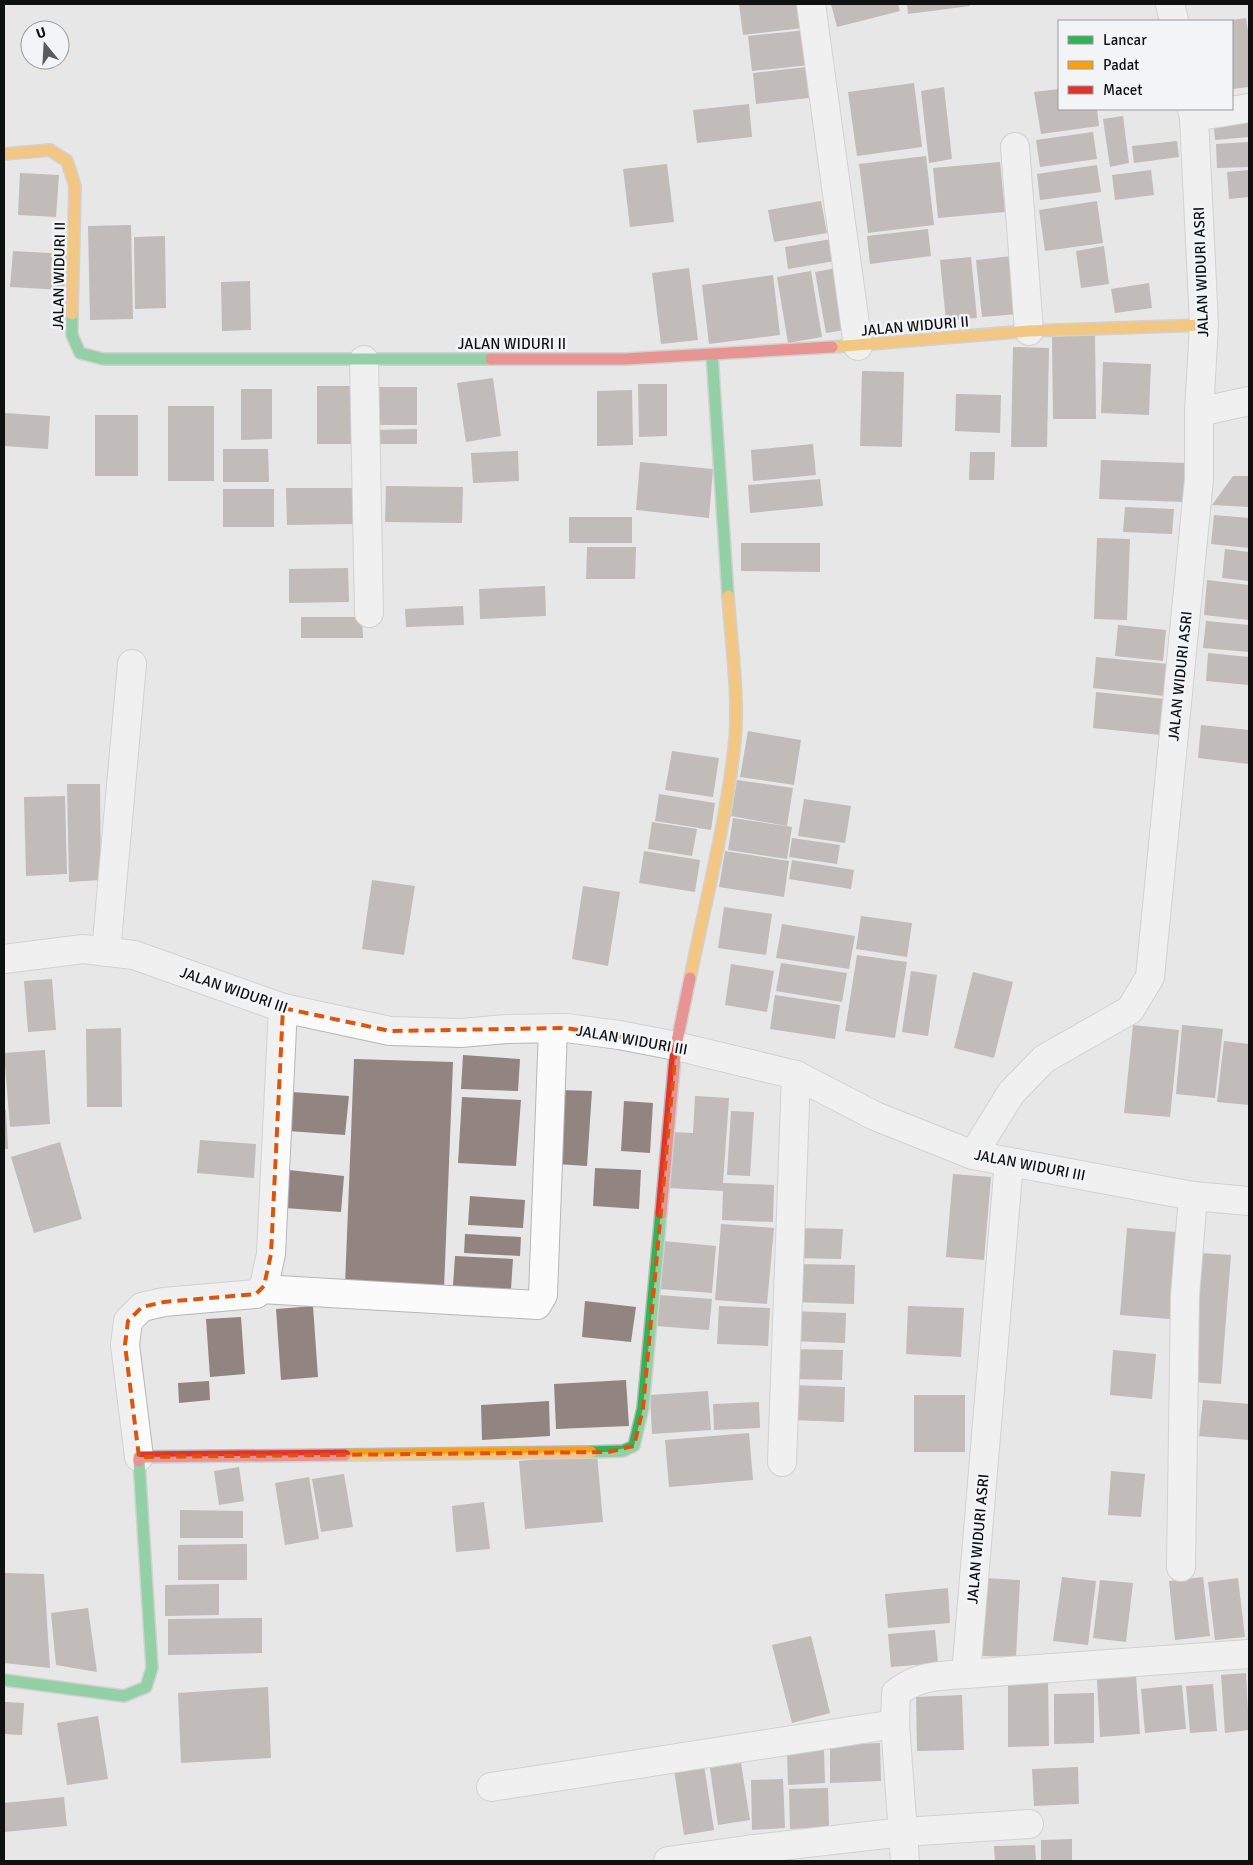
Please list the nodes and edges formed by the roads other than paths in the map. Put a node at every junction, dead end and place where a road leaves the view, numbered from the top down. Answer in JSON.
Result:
{"nodes":[{"id":1,"x":811,"y":4,"type":"edge"},
{"id":2,"x":1170,"y":4,"type":"edge"},
{"id":3,"x":1174,"y":20,"type":"edge"},
{"id":4,"x":1249,"y":108,"type":"edge"},
{"id":5,"x":1233,"y":109,"type":"edge"},
{"id":6,"x":1227,"y":110,"type":"edge"},
{"id":7,"x":1193,"y":113,"type":"edge"},
{"id":8,"x":1015,"y":147,"type":"dead end"},
{"id":9,"x":4,"y":154,"type":"edge"},
{"id":10,"x":1204,"y":325,"type":"junction"},
{"id":11,"x":1030,"y":331,"type":"junction"},
{"id":12,"x":858,"y":346,"type":"junction"},
{"id":13,"x":712,"y":354,"type":"junction"},
{"id":14,"x":364,"y":360,"type":"junction"},
{"id":15,"x":1249,"y":401,"type":"edge"},
{"id":16,"x":1199,"y":412,"type":"junction"},
{"id":17,"x":368,"y":613,"type":"dead end"},
{"id":18,"x":132,"y":664,"type":"dead end"},
{"id":19,"x":106,"y":952,"type":"junction"},
{"id":20,"x":4,"y":959,"type":"edge"},
{"id":21,"x":282,"y":1008,"type":"junction"},
{"id":22,"x":553,"y":1029,"type":"junction"},
{"id":23,"x":676,"y":1046,"type":"junction"},
{"id":24,"x":796,"y":1075,"type":"junction"},
{"id":25,"x":973,"y":1155,"type":"junction"},
{"id":26,"x":1009,"y":1162,"type":"junction"},
{"id":27,"x":1193,"y":1196,"type":"junction"},
{"id":28,"x":1249,"y":1201,"type":"edge"},
{"id":29,"x":261,"y":1289,"type":"junction"},
{"id":30,"x":139,"y":1457,"type":"junction"},
{"id":31,"x":782,"y":1462,"type":"dead end"},
{"id":32,"x":1181,"y":1567,"type":"dead end"},
{"id":33,"x":1249,"y":1654,"type":"edge"},
{"id":34,"x":966,"y":1674,"type":"junction"},
{"id":35,"x":4,"y":1680,"type":"edge"},
{"id":36,"x":894,"y":1724,"type":"junction"},
{"id":37,"x":491,"y":1787,"type":"dead end"},
{"id":38,"x":1029,"y":1824,"type":"dead end"},
{"id":39,"x":903,"y":1832,"type":"junction"},
{"id":40,"x":746,"y":1856,"type":"edge"},
{"id":41,"x":668,"y":1861,"type":"edge"},
{"id":42,"x":905,"y":1861,"type":"edge"}],
"edges":[{"from":1,"to":12,"type":"street"},
{"from":2,"to":3,"type":"street"},
{"from":4,"to":5,"type":"street"},
{"from":6,"to":7,"type":"street"},
{"from":7,"to":10,"type":"street","name":"JALAN WIDURI ASRI"},
{"from":8,"to":11,"type":"street"},
{"from":9,"to":14,"type":"street","name":"JALAN WIDURI II"},
{"from":10,"to":11,"type":"street","name":"JALAN WIDURI II"},
{"from":10,"to":16,"type":"street","name":"JALAN WIDURI ASRI"},
{"from":11,"to":12,"type":"street","name":"JALAN WIDURI II"},
{"from":12,"to":13,"type":"street","name":"JALAN WIDURI II"},
{"from":13,"to":14,"type":"street","name":"JALAN WIDURI II"},
{"from":13,"to":23,"type":"street"},
{"from":14,"to":17,"type":"street"},
{"from":15,"to":16,"type":"street"},
{"from":16,"to":25,"type":"street","name":"JALAN WIDURI ASRI"},
{"from":18,"to":19,"type":"street"},
{"from":19,"to":20,"type":"street","name":"JALAN WIDURI III"},
{"from":19,"to":21,"type":"street","name":"JALAN WIDURI III"},
{"from":21,"to":22,"type":"street","name":"JALAN WIDURI III"},
{"from":21,"to":29,"type":"street"},
{"from":22,"to":23,"type":"street","name":"JALAN WIDURI III"},
{"from":22,"to":29,"type":"street"},
{"from":23,"to":24,"type":"street","name":"JALAN WIDURI III"},
{"from":23,"to":30,"type":"street"},
{"from":24,"to":25,"type":"street","name":"JALAN WIDURI III"},
{"from":24,"to":31,"type":"street"},
{"from":25,"to":26,"type":"street","name":"JALAN WIDURI III"},
{"from":26,"to":27,"type":"street","name":"JALAN WIDURI III"},
{"from":26,"to":34,"type":"street","name":"JALAN WIDURI ASRI"},
{"from":27,"to":28,"type":"street","name":"JALAN WIDURI III"},
{"from":27,"to":32,"type":"street"},
{"from":29,"to":30,"type":"street"},
{"from":30,"to":35,"type":"street"},
{"from":33,"to":34,"type":"street"},
{"from":34,"to":36,"type":"street"},
{"from":36,"to":37,"type":"street"},
{"from":36,"to":39,"type":"street"},
{"from":38,"to":39,"type":"street"},
{"from":39,"to":40,"type":"street"},
{"from":39,"to":42,"type":"street"},
{"from":40,"to":41,"type":"street"}]}
